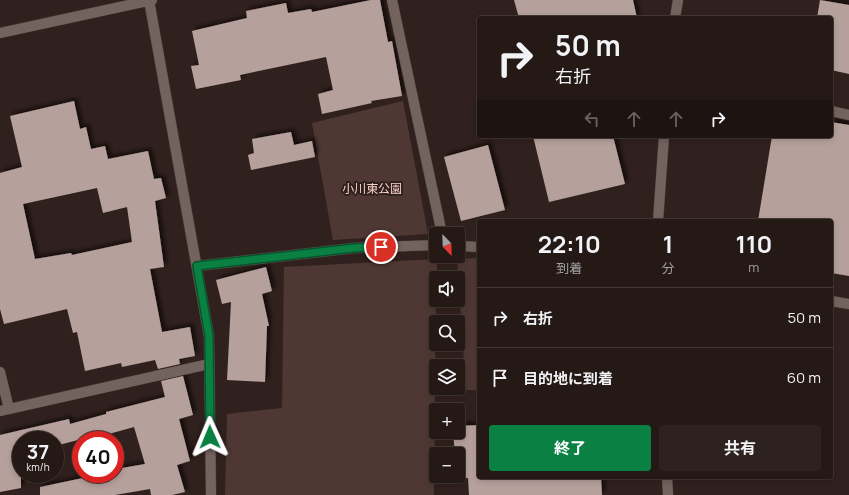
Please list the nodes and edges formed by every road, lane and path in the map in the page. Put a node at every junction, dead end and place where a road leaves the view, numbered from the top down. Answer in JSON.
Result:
{"nodes":[{"id":1,"x":150,"y":0,"type":"edge"},
{"id":2,"x":392,"y":0,"type":"edge"},
{"id":3,"x":678,"y":0,"type":"edge"},
{"id":4,"x":676,"y":16,"type":"edge"},
{"id":5,"x":0,"y":33,"type":"edge"},
{"id":6,"x":833,"y":111,"type":"edge"},
{"id":7,"x":849,"y":115,"type":"edge"},
{"id":8,"x":664,"y":138,"type":"edge"},
{"id":9,"x":658,"y":219,"type":"edge"},
{"id":10,"x":441,"y":227,"type":"edge"},
{"id":11,"x":429,"y":245,"type":"edge"},
{"id":12,"x":465,"y":246,"type":"edge"},
{"id":13,"x":477,"y":246,"type":"edge"},
{"id":14,"x":197,"y":266,"type":"junction"},
{"id":15,"x":833,"y":301,"type":"edge"},
{"id":16,"x":849,"y":304,"type":"edge"},
{"id":17,"x":209,"y":364,"type":"junction"},
{"id":18,"x":0,"y":372,"type":"edge"},
{"id":19,"x":4,"y":410,"type":"edge"},
{"id":20,"x":667,"y":479,"type":"edge"},
{"id":21,"x":211,"y":495,"type":"edge"},
{"id":22,"x":668,"y":495,"type":"edge"}],
"edges":[{"from":1,"to":5,"type":"street"},
{"from":1,"to":14,"type":"street"},
{"from":2,"to":10,"type":"street"},
{"from":3,"to":4,"type":"street"},
{"from":6,"to":7,"type":"street"},
{"from":8,"to":9,"type":"street"},
{"from":11,"to":14,"type":"street"},
{"from":12,"to":13,"type":"street"},
{"from":14,"to":17,"type":"street"},
{"from":15,"to":16,"type":"street"},
{"from":17,"to":19,"type":"street"},
{"from":17,"to":21,"type":"street"},
{"from":18,"to":19,"type":"street"},
{"from":20,"to":22,"type":"street"}]}
